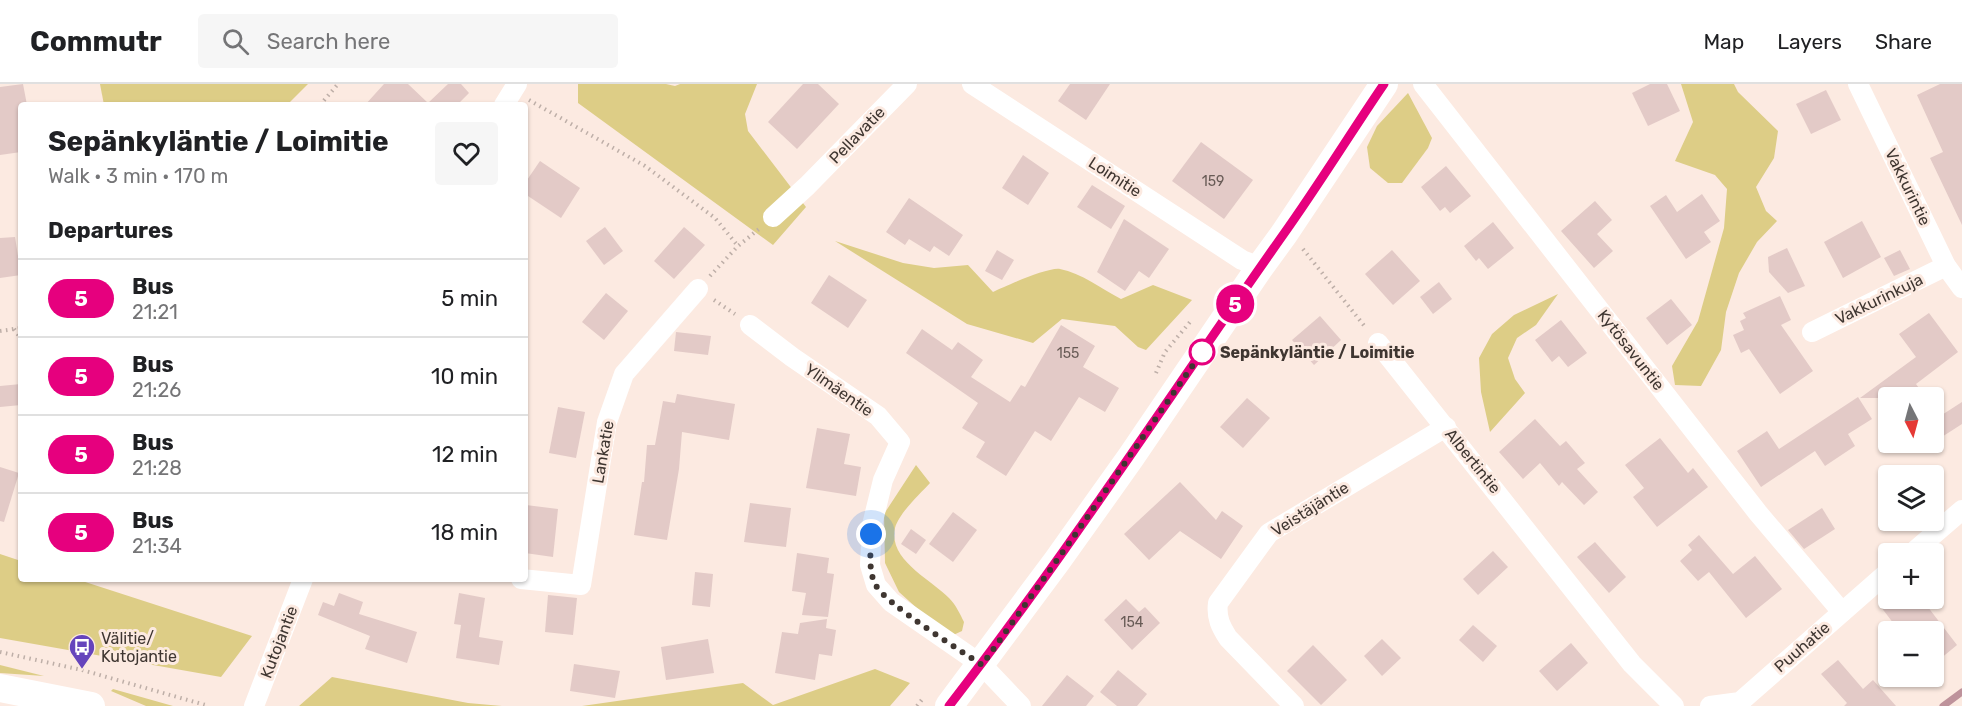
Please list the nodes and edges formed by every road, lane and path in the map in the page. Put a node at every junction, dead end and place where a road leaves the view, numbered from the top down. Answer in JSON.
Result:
{"nodes":[{"id":1,"x":338,"y":84,"type":"edge"},
{"id":2,"x":907,"y":84,"type":"edge"},
{"id":3,"x":972,"y":84,"type":"edge"},
{"id":4,"x":1384,"y":84,"type":"edge"},
{"id":5,"x":1423,"y":84,"type":"edge"},
{"id":6,"x":1858,"y":84,"type":"edge"},
{"id":7,"x":511,"y":94,"type":"edge"},
{"id":8,"x":323,"y":102,"type":"edge"},
{"id":9,"x":526,"y":102,"type":"edge"},
{"id":10,"x":528,"y":103,"type":"edge"},
{"id":11,"x":773,"y":217,"type":"joint"},
{"id":12,"x":1284,"y":234,"type":"junction"},
{"id":13,"x":738,"y":246,"type":"junction"},
{"id":14,"x":1946,"y":266,"type":"junction"},
{"id":15,"x":1260,"y":267,"type":"junction"},
{"id":16,"x":1962,"y":288,"type":"edge"},
{"id":17,"x":698,"y":289,"type":"junction"},
{"id":18,"x":750,"y":325,"type":"joint"},
{"id":19,"x":18,"y":328,"type":"edge"},
{"id":20,"x":14,"y":329,"type":"junction"},
{"id":21,"x":0,"y":331,"type":"edge"},
{"id":22,"x":1812,"y":332,"type":"dead end"},
{"id":23,"x":18,"y":335,"type":"edge"},
{"id":24,"x":1378,"y":343,"type":"joint"},
{"id":25,"x":1446,"y":427,"type":"junction"},
{"id":26,"x":1962,"y":510,"type":"edge"},
{"id":27,"x":1924,"y":543,"type":"edge"},
{"id":28,"x":528,"y":580,"type":"edge"},
{"id":29,"x":1878,"y":581,"type":"edge"},
{"id":30,"x":302,"y":582,"type":"edge"},
{"id":31,"x":1842,"y":612,"type":"junction"},
{"id":32,"x":0,"y":652,"type":"edge"},
{"id":33,"x":982,"y":665,"type":"junction"},
{"id":34,"x":0,"y":688,"type":"edge"},
{"id":35,"x":91,"y":706,"type":"edge"},
{"id":36,"x":209,"y":706,"type":"edge"},
{"id":37,"x":254,"y":706,"type":"edge"},
{"id":38,"x":949,"y":706,"type":"edge"},
{"id":39,"x":1021,"y":706,"type":"edge"},
{"id":40,"x":1294,"y":706,"type":"edge"},
{"id":41,"x":1674,"y":706,"type":"edge"},
{"id":42,"x":1710,"y":706,"type":"edge"}],
"edges":[{"from":1,"to":8,"type":"path"},
{"from":2,"to":11,"type":"street","name":"Pellavatie"},
{"from":3,"to":15,"type":"street","name":"Loimitie"},
{"from":4,"to":12,"type":"main road"},
{"from":5,"to":31,"type":"street","name":"Kytösavuntie"},
{"from":6,"to":14,"type":"street","name":"Vakkurintie"},
{"from":7,"to":9,"type":"path"},
{"from":10,"to":13,"type":"path"},
{"from":11,"to":13,"type":"path"},
{"from":12,"to":15,"type":"main road"},
{"from":12,"to":24,"type":"path"},
{"from":13,"to":17,"type":"path"},
{"from":14,"to":16,"type":"street","name":"Vakkurintie"},
{"from":14,"to":22,"type":"street","name":"Vakkurinkuja"},
{"from":15,"to":33,"type":"main road"},
{"from":17,"to":18,"type":"path"},
{"from":17,"to":28,"type":"street","name":"Lankatie"},
{"from":18,"to":33,"type":"street","name":"Ylimäentie"},
{"from":19,"to":20,"type":"path"},
{"from":20,"to":21,"type":"path"},
{"from":20,"to":23,"type":"path"},
{"from":24,"to":25,"type":"street","name":"Albertintie"},
{"from":25,"to":40,"type":"street","name":"Veistäjäntie"},
{"from":25,"to":41,"type":"street","name":"Albertintie"},
{"from":26,"to":27,"type":"street"},
{"from":29,"to":31,"type":"street","name":"Puuhatie"},
{"from":30,"to":37,"type":"street","name":"Kutojantie"},
{"from":31,"to":42,"type":"street","name":"Puuhatie"},
{"from":32,"to":36,"type":"path"},
{"from":33,"to":38,"type":"main road"},
{"from":33,"to":39,"type":"street"},
{"from":34,"to":35,"type":"main road"}]}
